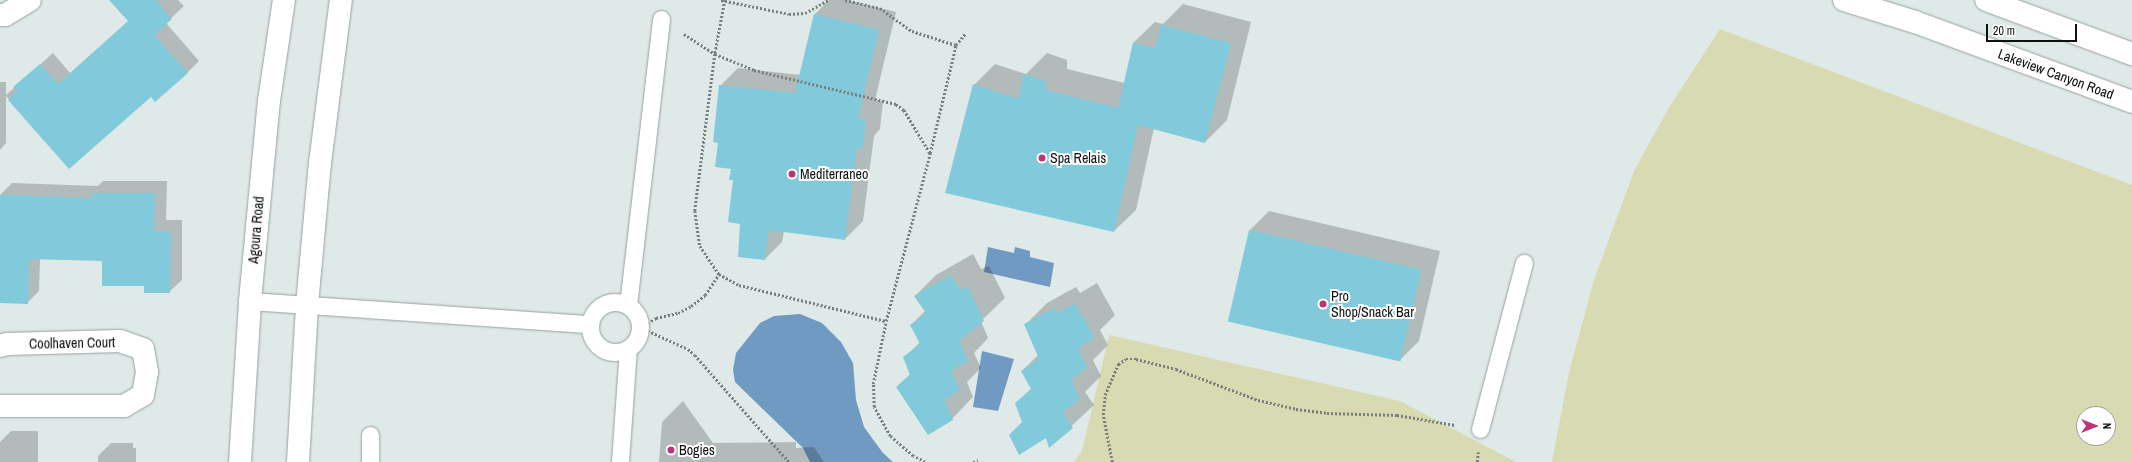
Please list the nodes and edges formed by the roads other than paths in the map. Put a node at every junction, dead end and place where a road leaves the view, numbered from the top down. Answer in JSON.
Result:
{"nodes":[{"id":1,"x":30,"y":0,"type":"edge"},
{"id":2,"x":284,"y":0,"type":"edge"},
{"id":3,"x":341,"y":0,"type":"edge"},
{"id":4,"x":1844,"y":0,"type":"edge"},
{"id":5,"x":1986,"y":0,"type":"edge"},
{"id":6,"x":0,"y":15,"type":"edge"},
{"id":7,"x":661,"y":19,"type":"road end"},
{"id":8,"x":2132,"y":54,"type":"edge"},
{"id":9,"x":2132,"y":102,"type":"edge"},
{"id":10,"x":1524,"y":263,"type":"dead end"},
{"id":11,"x":250,"y":301,"type":"junction"},
{"id":12,"x":307,"y":305,"type":"junction"},
{"id":13,"x":628,"y":305,"type":"junction"},
{"id":14,"x":590,"y":324,"type":"junction"},
{"id":15,"x":0,"y":346,"type":"edge"},
{"id":16,"x":628,"y":349,"type":"junction"},
{"id":17,"x":0,"y":406,"type":"edge"},
{"id":18,"x":1480,"y":429,"type":"road end"},
{"id":19,"x":370,"y":435,"type":"dead end"},
{"id":20,"x":240,"y":462,"type":"edge"},
{"id":21,"x":298,"y":462,"type":"edge"},
{"id":22,"x":370,"y":462,"type":"edge"},
{"id":23,"x":620,"y":462,"type":"edge"}],
"edges":[{"from":1,"to":6,"type":"main road"},
{"from":2,"to":11,"type":"main road","name":"Agoura Road"},
{"from":3,"to":12,"type":"main road"},
{"from":4,"to":9,"type":"main road","name":"Lakeview Canyon Road"},
{"from":5,"to":8,"type":"main road"},
{"from":7,"to":13,"type":"lane"},
{"from":10,"to":18,"type":"lane"},
{"from":11,"to":12,"type":"lane"},
{"from":11,"to":20,"type":"main road","name":"Agoura Road"},
{"from":12,"to":14,"type":"lane"},
{"from":12,"to":21,"type":"main road"},
{"from":13,"to":14,"type":"lane"},
{"from":13,"to":16,"type":"lane"},
{"from":14,"to":16,"type":"lane"},
{"from":15,"to":17,"type":"main road","name":"Coolhaven Court"},
{"from":16,"to":23,"type":"lane"},
{"from":19,"to":22,"type":"lane"}]}
